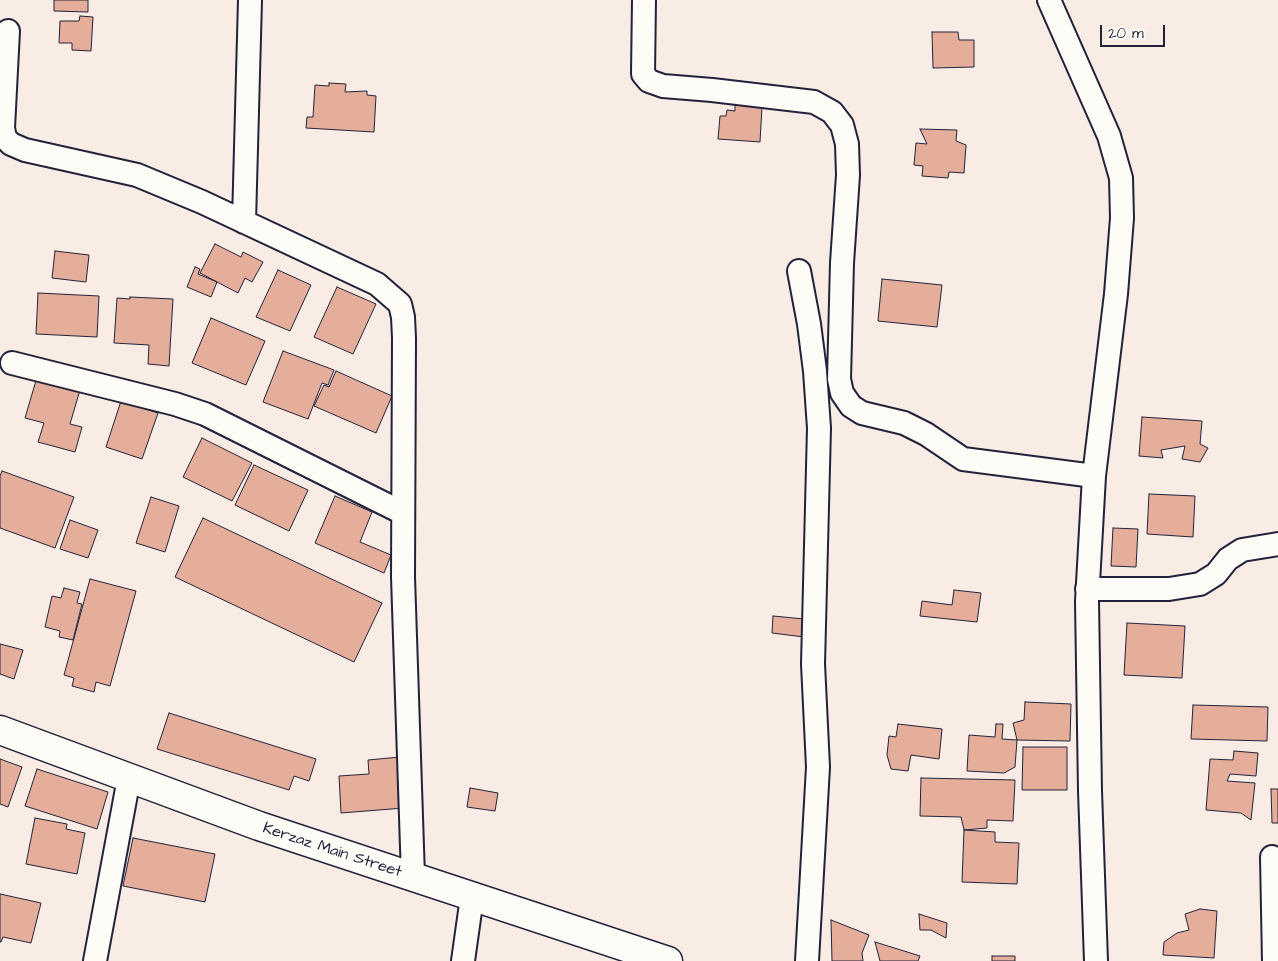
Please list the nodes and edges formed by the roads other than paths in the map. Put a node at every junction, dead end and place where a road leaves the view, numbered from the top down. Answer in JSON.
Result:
{"nodes":[{"id":1,"x":250,"y":0,"type":"edge"},
{"id":2,"x":644,"y":0,"type":"edge"},
{"id":3,"x":1049,"y":0,"type":"edge"},
{"id":4,"x":8,"y":31,"type":"dead end"},
{"id":5,"x":244,"y":222,"type":"junction"},
{"id":6,"x":799,"y":271,"type":"dead end"},
{"id":7,"x":12,"y":363,"type":"dead end"},
{"id":8,"x":1094,"y":476,"type":"junction"},
{"id":9,"x":403,"y":513,"type":"junction"},
{"id":10,"x":1278,"y":544,"type":"edge"},
{"id":11,"x":1088,"y":589,"type":"junction"},
{"id":12,"x":0,"y":730,"type":"edge"},
{"id":13,"x":129,"y":778,"type":"junction"},
{"id":14,"x":1272,"y":857,"type":"dead end"},
{"id":15,"x":413,"y":877,"type":"junction"},
{"id":16,"x":472,"y":897,"type":"junction"},
{"id":17,"x":656,"y":959,"type":"edge"},
{"id":18,"x":95,"y":961,"type":"edge"},
{"id":19,"x":463,"y":961,"type":"edge"},
{"id":20,"x":807,"y":961,"type":"edge"},
{"id":21,"x":1096,"y":961,"type":"edge"},
{"id":22,"x":1274,"y":961,"type":"edge"}],
"edges":[{"from":1,"to":5,"type":"street"},
{"from":2,"to":8,"type":"street"},
{"from":3,"to":8,"type":"street"},
{"from":4,"to":5,"type":"street"},
{"from":5,"to":9,"type":"street"},
{"from":6,"to":20,"type":"street"},
{"from":7,"to":9,"type":"street"},
{"from":8,"to":11,"type":"street"},
{"from":9,"to":15,"type":"street"},
{"from":10,"to":11,"type":"street"},
{"from":11,"to":21,"type":"street"},
{"from":12,"to":13,"type":"street","name":"Kerzaz Main Street"},
{"from":13,"to":15,"type":"street","name":"Kerzaz Main Street"},
{"from":13,"to":18,"type":"street"},
{"from":14,"to":22,"type":"street"},
{"from":15,"to":16,"type":"street","name":"Kerzaz Main Street"},
{"from":16,"to":17,"type":"street","name":"Kerzaz Main Street"},
{"from":16,"to":19,"type":"street"}]}
